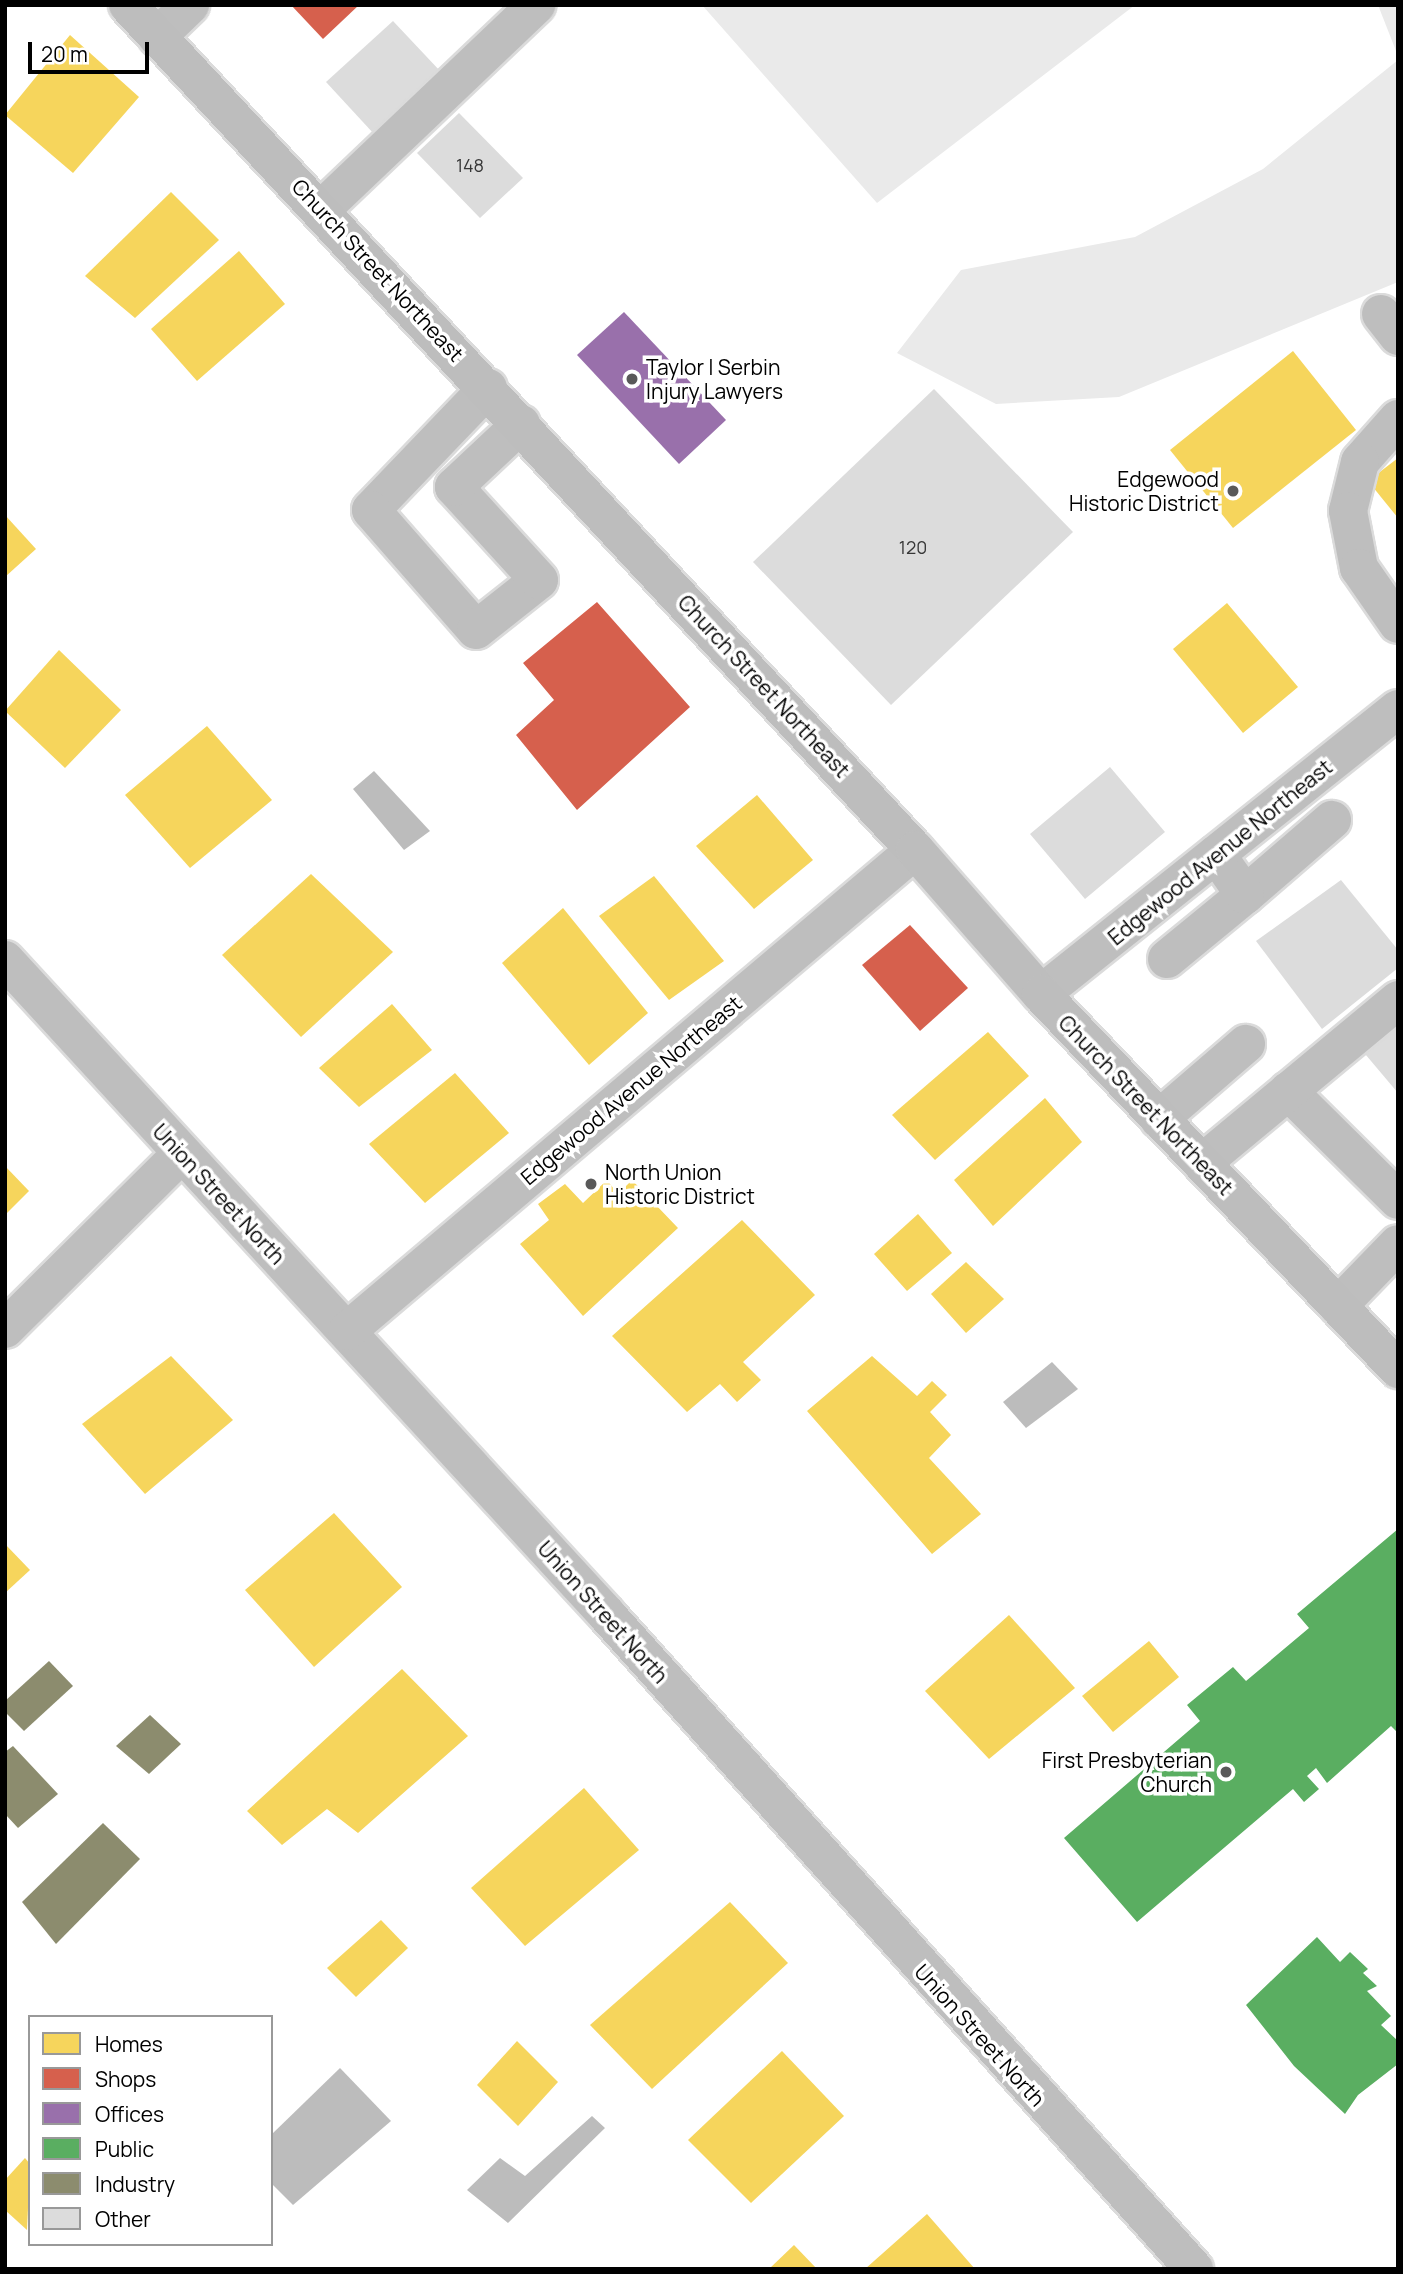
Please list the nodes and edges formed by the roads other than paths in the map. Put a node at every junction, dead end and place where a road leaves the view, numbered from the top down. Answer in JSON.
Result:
{"nodes":[{"id":1,"x":128,"y":5,"type":"edge"},
{"id":2,"x":190,"y":5,"type":"edge"},
{"id":3,"x":536,"y":5,"type":"edge"},
{"id":4,"x":157,"y":37,"type":"junction"},
{"id":5,"x":322,"y":209,"type":"junction"},
{"id":6,"x":488,"y":388,"type":"junction"},
{"id":7,"x":1398,"y":419,"type":"edge"},
{"id":8,"x":521,"y":424,"type":"junction"},
{"id":9,"x":1398,"y":624,"type":"edge"},
{"id":10,"x":1398,"y":709,"type":"edge"},
{"id":11,"x":1332,"y":820,"type":"dead end"},
{"id":12,"x":915,"y":850,"type":"junction"},
{"id":13,"x":1216,"y":854,"type":"junction"},
{"id":14,"x":1245,"y":894,"type":"junction"},
{"id":15,"x":1167,"y":959,"type":"dead end"},
{"id":16,"x":5,"y":960,"type":"edge"},
{"id":17,"x":1041,"y":994,"type":"junction"},
{"id":18,"x":1398,"y":1000,"type":"edge"},
{"id":19,"x":1246,"y":1044,"type":"dead end"},
{"id":20,"x":1288,"y":1091,"type":"junction"},
{"id":21,"x":1159,"y":1119,"type":"junction"},
{"id":22,"x":181,"y":1154,"type":"junction"},
{"id":23,"x":1202,"y":1164,"type":"junction"},
{"id":24,"x":1398,"y":1200,"type":"edge"},
{"id":25,"x":1398,"y":1244,"type":"edge"},
{"id":26,"x":1338,"y":1306,"type":"junction"},
{"id":27,"x":5,"y":1329,"type":"edge"},
{"id":28,"x":347,"y":1331,"type":"junction"},
{"id":29,"x":1398,"y":1369,"type":"edge"},
{"id":30,"x":1181,"y":2264,"type":"edge"}],
"edges":[{"from":1,"to":4,"type":"main road","name":"Church Street Northeast"},
{"from":2,"to":4,"type":"street"},
{"from":3,"to":5,"type":"street"},
{"from":4,"to":5,"type":"main road","name":"Church Street Northeast"},
{"from":5,"to":6,"type":"main road","name":"Church Street Northeast"},
{"from":6,"to":8,"type":"main road","name":"Church Street Northeast"},
{"from":6,"to":8,"type":"street"},
{"from":7,"to":9,"type":"street"},
{"from":8,"to":12,"type":"main road","name":"Church Street Northeast"},
{"from":10,"to":13,"type":"street","name":"Edgewood Avenue Northeast"},
{"from":11,"to":14,"type":"street"},
{"from":12,"to":17,"type":"main road","name":"Church Street Northeast"},
{"from":12,"to":28,"type":"street","name":"Edgewood Avenue Northeast"},
{"from":13,"to":14,"type":"street"},
{"from":13,"to":17,"type":"street","name":"Edgewood Avenue Northeast"},
{"from":14,"to":15,"type":"street"},
{"from":16,"to":22,"type":"street","name":"Union Street North"},
{"from":17,"to":21,"type":"main road","name":"Church Street Northeast"},
{"from":18,"to":20,"type":"street"},
{"from":19,"to":21,"type":"street"},
{"from":20,"to":23,"type":"street"},
{"from":20,"to":24,"type":"street"},
{"from":21,"to":23,"type":"main road","name":"Church Street Northeast"},
{"from":22,"to":27,"type":"street"},
{"from":22,"to":28,"type":"street","name":"Union Street North"},
{"from":23,"to":26,"type":"main road","name":"Church Street Northeast"},
{"from":25,"to":26,"type":"street"},
{"from":26,"to":29,"type":"main road","name":"Church Street Northeast"},
{"from":28,"to":30,"type":"street","name":"Union Street North"}]}
